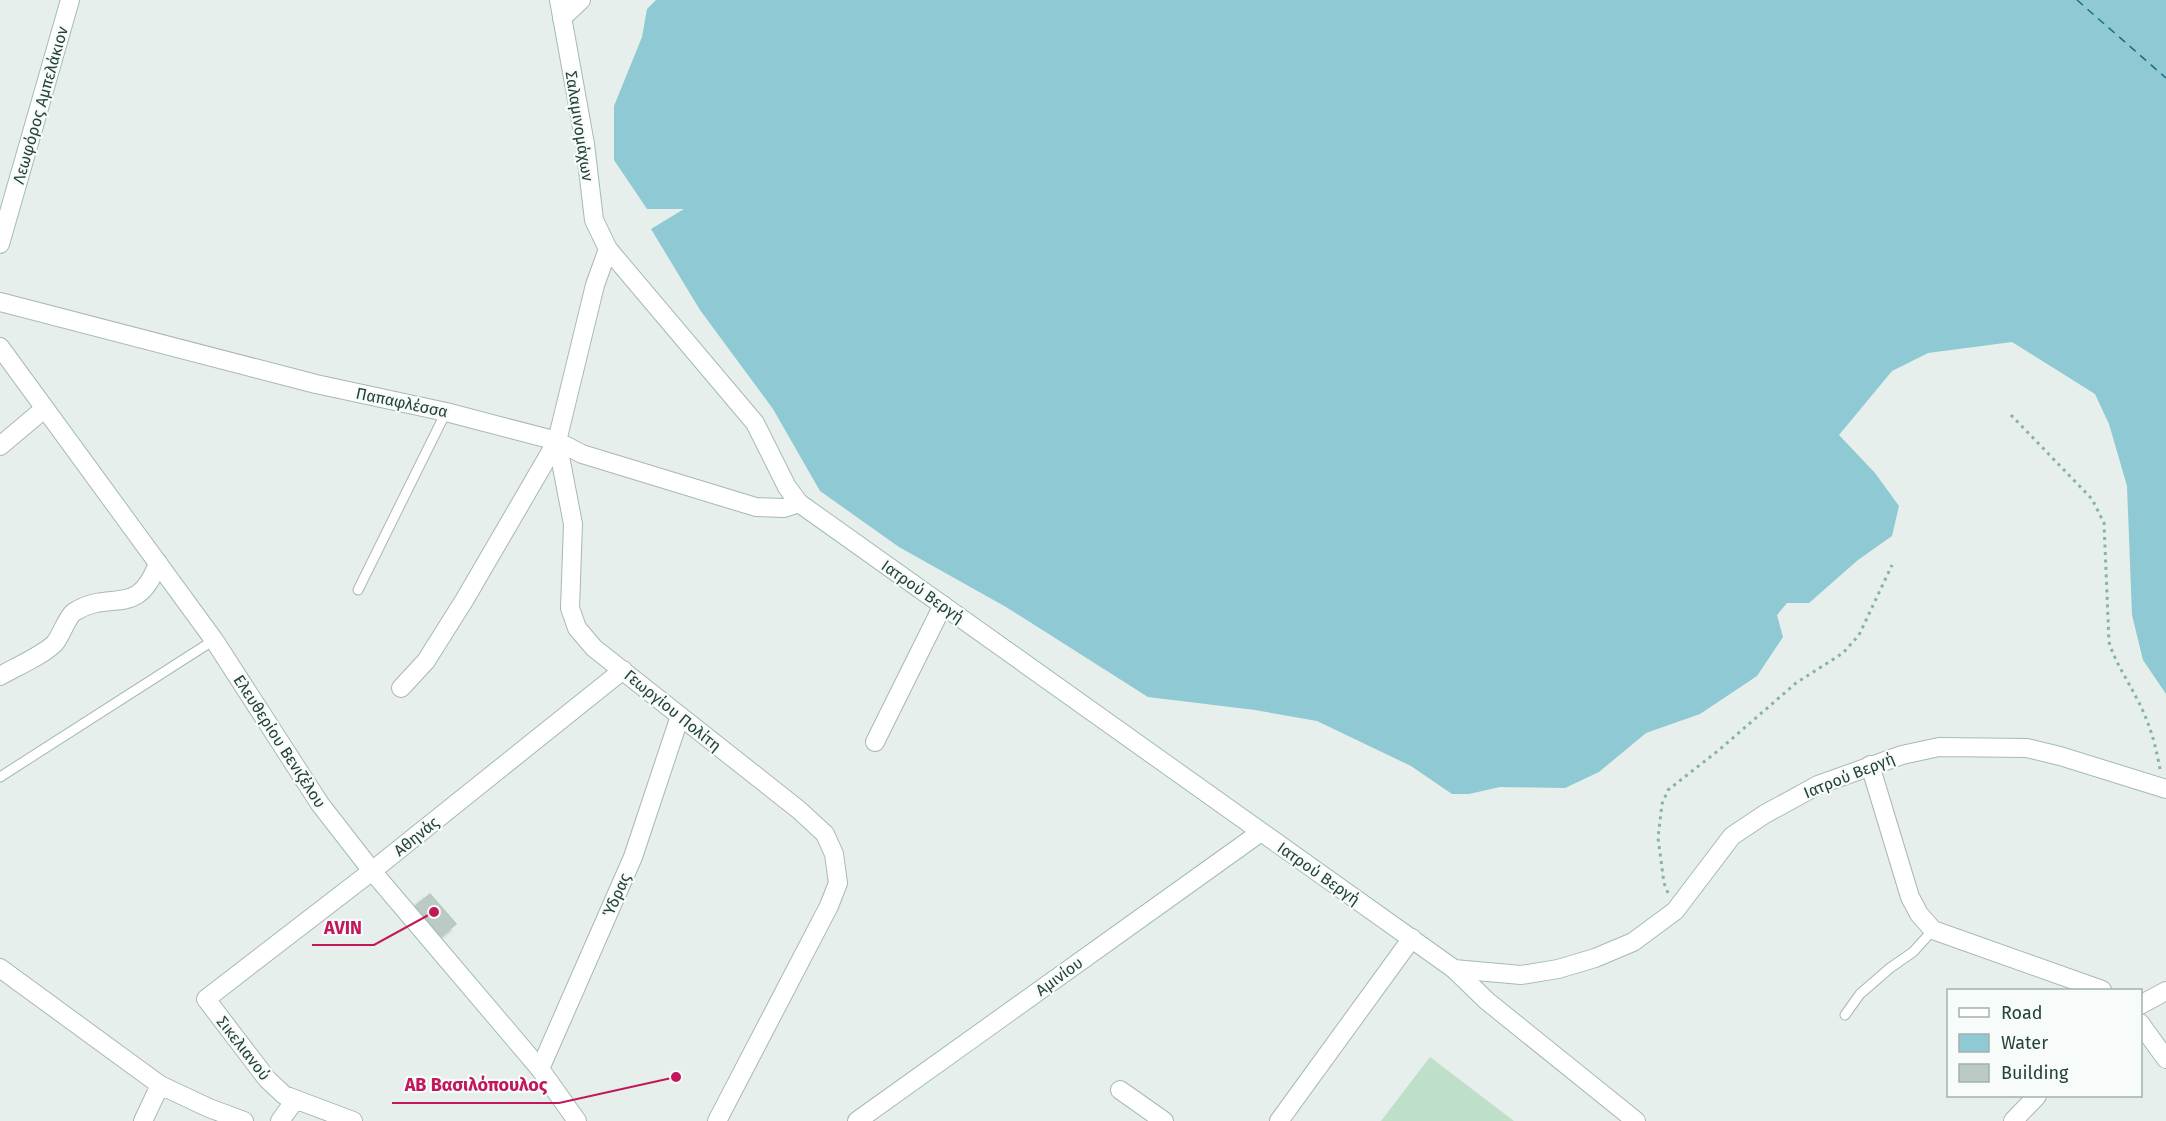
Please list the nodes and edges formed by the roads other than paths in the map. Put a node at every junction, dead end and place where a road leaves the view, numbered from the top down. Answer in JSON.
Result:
{"nodes":[{"id":1,"x":70,"y":0,"type":"edge"},
{"id":2,"x":559,"y":0,"type":"edge"},
{"id":3,"x":581,"y":0,"type":"edge"},
{"id":4,"x":562,"y":18,"type":"junction"},
{"id":5,"x":0,"y":244,"type":"edge"},
{"id":6,"x":608,"y":249,"type":"junction"},
{"id":7,"x":0,"y":302,"type":"edge"},
{"id":8,"x":0,"y":347,"type":"edge"},
{"id":9,"x":44,"y":409,"type":"junction"},
{"id":10,"x":446,"y":412,"type":"junction"},
{"id":11,"x":557,"y":441,"type":"junction"},
{"id":12,"x":0,"y":447,"type":"edge"},
{"id":13,"x":799,"y":503,"type":"junction"},
{"id":14,"x":158,"y":563,"type":"junction"},
{"id":15,"x":358,"y":590,"type":"dead end"},
{"id":16,"x":943,"y":605,"type":"junction"},
{"id":17,"x":214,"y":640,"type":"junction"},
{"id":18,"x":623,"y":670,"type":"junction"},
{"id":19,"x":0,"y":676,"type":"edge"},
{"id":20,"x":401,"y":688,"type":"dead end"},
{"id":21,"x":680,"y":717,"type":"junction"},
{"id":22,"x":875,"y":742,"type":"dead end"},
{"id":23,"x":1870,"y":765,"type":"junction"},
{"id":24,"x":0,"y":777,"type":"edge"},
{"id":25,"x":2165,"y":789,"type":"edge"},
{"id":26,"x":1261,"y":832,"type":"junction"},
{"id":27,"x":372,"y":872,"type":"junction"},
{"id":28,"x":1933,"y":930,"type":"junction"},
{"id":29,"x":1412,"y":938,"type":"junction"},
{"id":30,"x":0,"y":968,"type":"edge"},
{"id":31,"x":1454,"y":969,"type":"junction"},
{"id":32,"x":2099,"y":989,"type":"edge"},
{"id":33,"x":2166,"y":992,"type":"edge"},
{"id":34,"x":206,"y":999,"type":"joint"},
{"id":35,"x":2142,"y":1004,"type":"edge"},
{"id":36,"x":1845,"y":1015,"type":"dead end"},
{"id":37,"x":2142,"y":1026,"type":"edge"},
{"id":38,"x":2166,"y":1059,"type":"edge"},
{"id":39,"x":540,"y":1069,"type":"junction"},
{"id":40,"x":160,"y":1085,"type":"junction"},
{"id":41,"x":1120,"y":1090,"type":"dead end"},
{"id":42,"x":2035,"y":1097,"type":"edge"},
{"id":43,"x":295,"y":1100,"type":"junction"},
{"id":44,"x":143,"y":1121,"type":"edge"},
{"id":45,"x":244,"y":1121,"type":"edge"},
{"id":46,"x":280,"y":1121,"type":"edge"},
{"id":47,"x":353,"y":1121,"type":"edge"},
{"id":48,"x":577,"y":1121,"type":"edge"},
{"id":49,"x":717,"y":1121,"type":"edge"},
{"id":50,"x":857,"y":1121,"type":"edge"},
{"id":51,"x":1164,"y":1121,"type":"edge"},
{"id":52,"x":1279,"y":1121,"type":"edge"},
{"id":53,"x":1636,"y":1121,"type":"edge"},
{"id":54,"x":2013,"y":1121,"type":"edge"}],
"edges":[{"from":1,"to":5,"type":"street","name":"Λεωφόρος Αμπελάκιον"},
{"from":2,"to":4,"type":"street","name":"Σαλαμινομάχων"},
{"from":3,"to":4,"type":"street"},
{"from":4,"to":6,"type":"street","name":"Σαλαμινομάχων"},
{"from":6,"to":11,"type":"street","name":"Γεωργίου Πολίτη"},
{"from":6,"to":13,"type":"street","name":"Ιατρού Βεργή"},
{"from":7,"to":10,"type":"street","name":"Παπαφλέσσα"},
{"from":8,"to":9,"type":"street","name":"Ελευθερίου Βενιζέλου"},
{"from":9,"to":12,"type":"street"},
{"from":9,"to":14,"type":"street","name":"Ελευθερίου Βενιζέλου"},
{"from":10,"to":11,"type":"street","name":"Παπαφλέσσα"},
{"from":10,"to":15,"type":"lane"},
{"from":11,"to":13,"type":"street","name":"Παπαφλέσσα"},
{"from":11,"to":18,"type":"street","name":"Γεωργίου Πολίτη"},
{"from":11,"to":20,"type":"street"},
{"from":13,"to":16,"type":"street","name":"Ιατρού Βεργή"},
{"from":14,"to":17,"type":"street","name":"Ελευθερίου Βενιζέλου"},
{"from":14,"to":19,"type":"street"},
{"from":16,"to":22,"type":"street"},
{"from":16,"to":26,"type":"street","name":"Ιατρού Βεργή"},
{"from":17,"to":24,"type":"lane"},
{"from":17,"to":27,"type":"street","name":"Ελευθερίου Βενιζέλου"},
{"from":18,"to":21,"type":"street","name":"Γεωργίου Πολίτη"},
{"from":18,"to":27,"type":"street","name":"Αθηνάς"},
{"from":21,"to":39,"type":"street","name":"Ύδρας"},
{"from":21,"to":49,"type":"street","name":"Γεωργίου Πολίτη"},
{"from":23,"to":25,"type":"street","name":"Ιατρού Βεργή"},
{"from":23,"to":28,"type":"street"},
{"from":23,"to":31,"type":"street","name":"Ιατρού Βεργή"},
{"from":26,"to":29,"type":"street","name":"Ιατρού Βεργή"},
{"from":26,"to":50,"type":"street","name":"Αμινίου"},
{"from":27,"to":34,"type":"street","name":"Αθηνάς"},
{"from":27,"to":39,"type":"street","name":"Ελευθερίου Βενιζέλου"},
{"from":28,"to":32,"type":"street"},
{"from":28,"to":36,"type":"lane"},
{"from":29,"to":31,"type":"street","name":"Ιατρού Βεργή"},
{"from":29,"to":52,"type":"street"},
{"from":30,"to":40,"type":"street"},
{"from":31,"to":53,"type":"street"},
{"from":33,"to":35,"type":"street"},
{"from":34,"to":43,"type":"street","name":"Σικελιανού"},
{"from":37,"to":38,"type":"street"},
{"from":39,"to":48,"type":"street","name":"Ελευθερίου Βενιζέλου"},
{"from":40,"to":44,"type":"street"},
{"from":40,"to":45,"type":"street"},
{"from":41,"to":51,"type":"street"},
{"from":42,"to":54,"type":"street"},
{"from":43,"to":46,"type":"street"},
{"from":43,"to":47,"type":"street","name":"Σικελιανού"}]}
